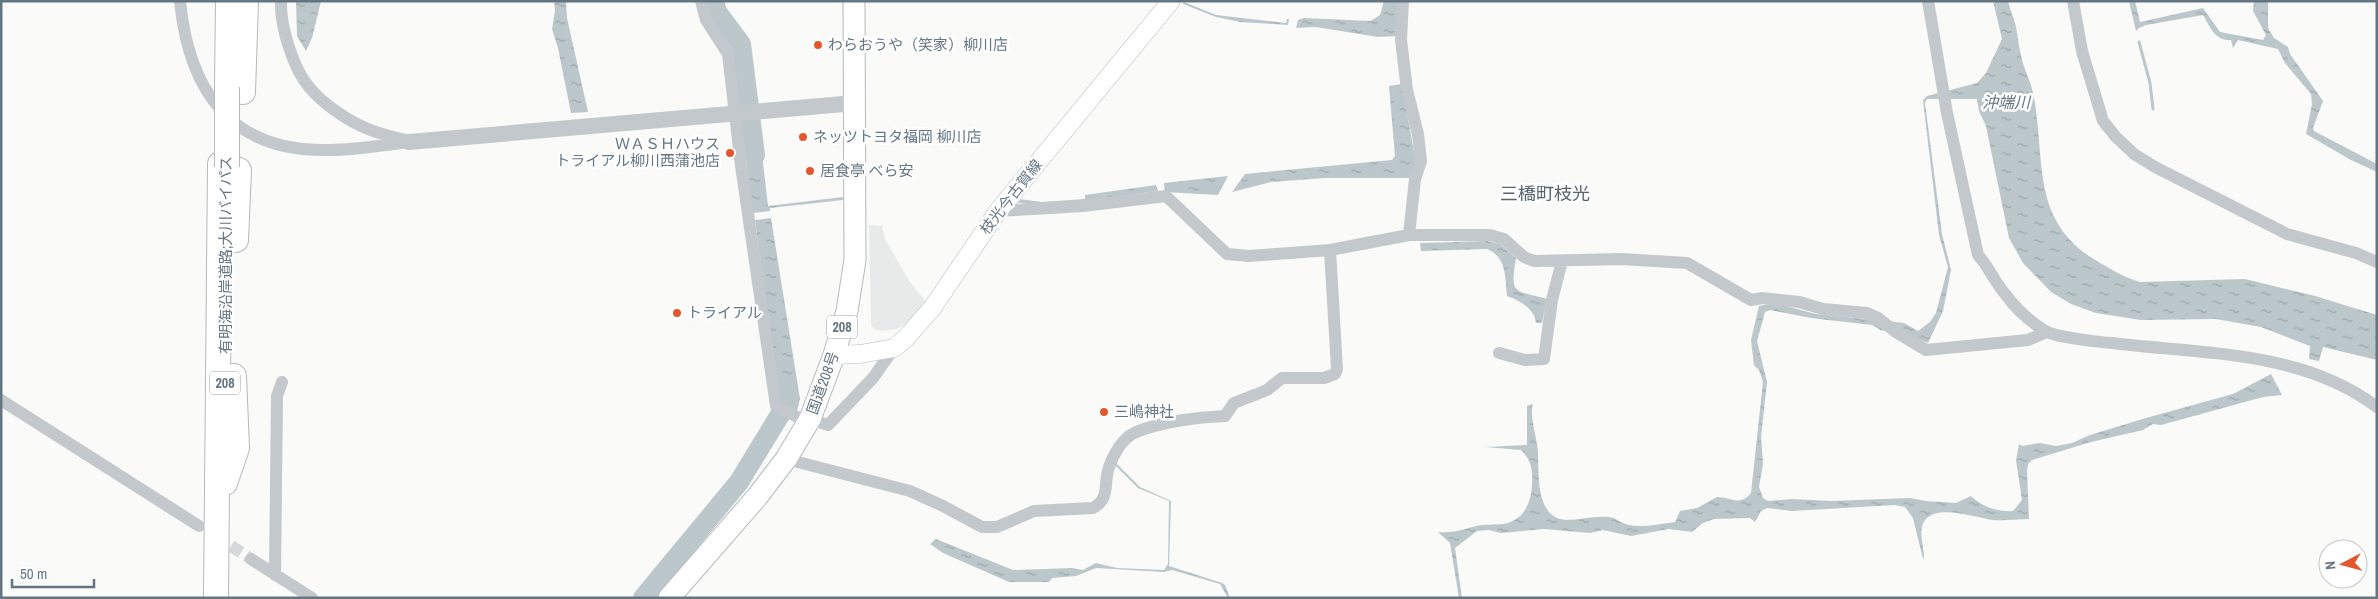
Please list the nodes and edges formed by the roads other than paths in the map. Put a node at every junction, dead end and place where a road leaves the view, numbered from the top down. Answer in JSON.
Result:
{"nodes":[{"id":1,"x":180,"y":1,"type":"edge"},
{"id":2,"x":217,"y":1,"type":"edge"},
{"id":3,"x":222,"y":1,"type":"edge"},
{"id":4,"x":228,"y":1,"type":"edge"},
{"id":5,"x":246,"y":1,"type":"edge"},
{"id":6,"x":281,"y":1,"type":"edge"},
{"id":7,"x":701,"y":1,"type":"edge"},
{"id":8,"x":854,"y":1,"type":"edge"},
{"id":9,"x":1171,"y":1,"type":"edge"},
{"id":10,"x":1403,"y":1,"type":"edge"},
{"id":11,"x":1928,"y":1,"type":"edge"},
{"id":12,"x":2073,"y":1,"type":"edge"},
{"id":13,"x":222,"y":47,"type":"junction"},
{"id":14,"x":232,"y":89,"type":"junction"},
{"id":15,"x":855,"y":103,"type":"junction"},
{"id":16,"x":735,"y":114,"type":"junction"},
{"id":17,"x":409,"y":142,"type":"junction"},
{"id":18,"x":228,"y":167,"type":"junction"},
{"id":19,"x":998,"y":211,"type":"junction"},
{"id":20,"x":1409,"y":235,"type":"junction"},
{"id":21,"x":1330,"y":250,"type":"junction"},
{"id":22,"x":1562,"y":261,"type":"junction"},
{"id":23,"x":2377,"y":262,"type":"edge"},
{"id":24,"x":2047,"y":332,"type":"junction"},
{"id":25,"x":894,"y":348,"type":"junction"},
{"id":26,"x":1499,"y":353,"type":"dead end"},
{"id":27,"x":834,"y":356,"type":"junction"},
{"id":28,"x":282,"y":382,"type":"dead end"},
{"id":29,"x":1,"y":400,"type":"edge"},
{"id":30,"x":2377,"y":407,"type":"edge"},
{"id":31,"x":806,"y":419,"type":"junction"},
{"id":32,"x":786,"y":459,"type":"junction"},
{"id":33,"x":199,"y":526,"type":"dead end"},
{"id":34,"x":251,"y":559,"type":"tunnel mouth"},
{"id":35,"x":275,"y":575,"type":"junction"},
{"id":36,"x":216,"y":598,"type":"edge"},
{"id":37,"x":222,"y":598,"type":"edge"},
{"id":38,"x":312,"y":598,"type":"edge"},
{"id":39,"x":669,"y":598,"type":"edge"}],
"edges":[{"from":1,"to":17,"type":"street"},
{"from":2,"to":13,"type":"highway"},
{"from":3,"to":13,"type":"highway","name":"有明海沿岸道路;大川バイパス","number":"208"},
{"from":4,"to":18,"type":"highway","name":"有明海沿岸道路;大川バイパス","number":"208","bridge":true},
{"from":5,"to":14,"type":"highway"},
{"from":6,"to":17,"type":"street"},
{"from":7,"to":16,"type":"street"},
{"from":8,"to":15,"type":"highway","name":"国道208号","number":"208"},
{"from":9,"to":19,"type":"main road","name":"枝光今古賀線"},
{"from":10,"to":20,"type":"street"},
{"from":11,"to":24,"type":"street"},
{"from":12,"to":23,"type":"street"},
{"from":13,"to":14,"type":"highway","name":"有明海沿岸道路;大川バイパス","number":"208"},
{"from":14,"to":18,"type":"highway","name":"有明海沿岸道路;大川バイパス","number":"208"},
{"from":15,"to":16,"type":"street"},
{"from":15,"to":27,"type":"highway","name":"国道208号","number":"208"},
{"from":16,"to":17,"type":"street"},
{"from":16,"to":31,"type":"street"},
{"from":18,"to":36,"type":"highway","name":"有明海沿岸道路;大川バイパス","number":"208"},
{"from":18,"to":37,"type":"highway"},
{"from":19,"to":21,"type":"street"},
{"from":19,"to":25,"type":"main road","name":"枝光今古賀線"},
{"from":20,"to":21,"type":"street"},
{"from":20,"to":22,"type":"street"},
{"from":21,"to":32,"type":"street"},
{"from":22,"to":24,"type":"street"},
{"from":22,"to":26,"type":"street"},
{"from":24,"to":30,"type":"street"},
{"from":25,"to":27,"type":"main road"},
{"from":25,"to":31,"type":"street"},
{"from":27,"to":31,"type":"highway","name":"国道208号","number":"208"},
{"from":28,"to":35,"type":"street"},
{"from":29,"to":33,"type":"street"},
{"from":31,"to":32,"type":"highway","name":"国道208号","number":"208"},
{"from":32,"to":39,"type":"highway","name":"国道208号","number":"208"},
{"from":34,"to":35,"type":"street"},
{"from":35,"to":38,"type":"street"}]}
